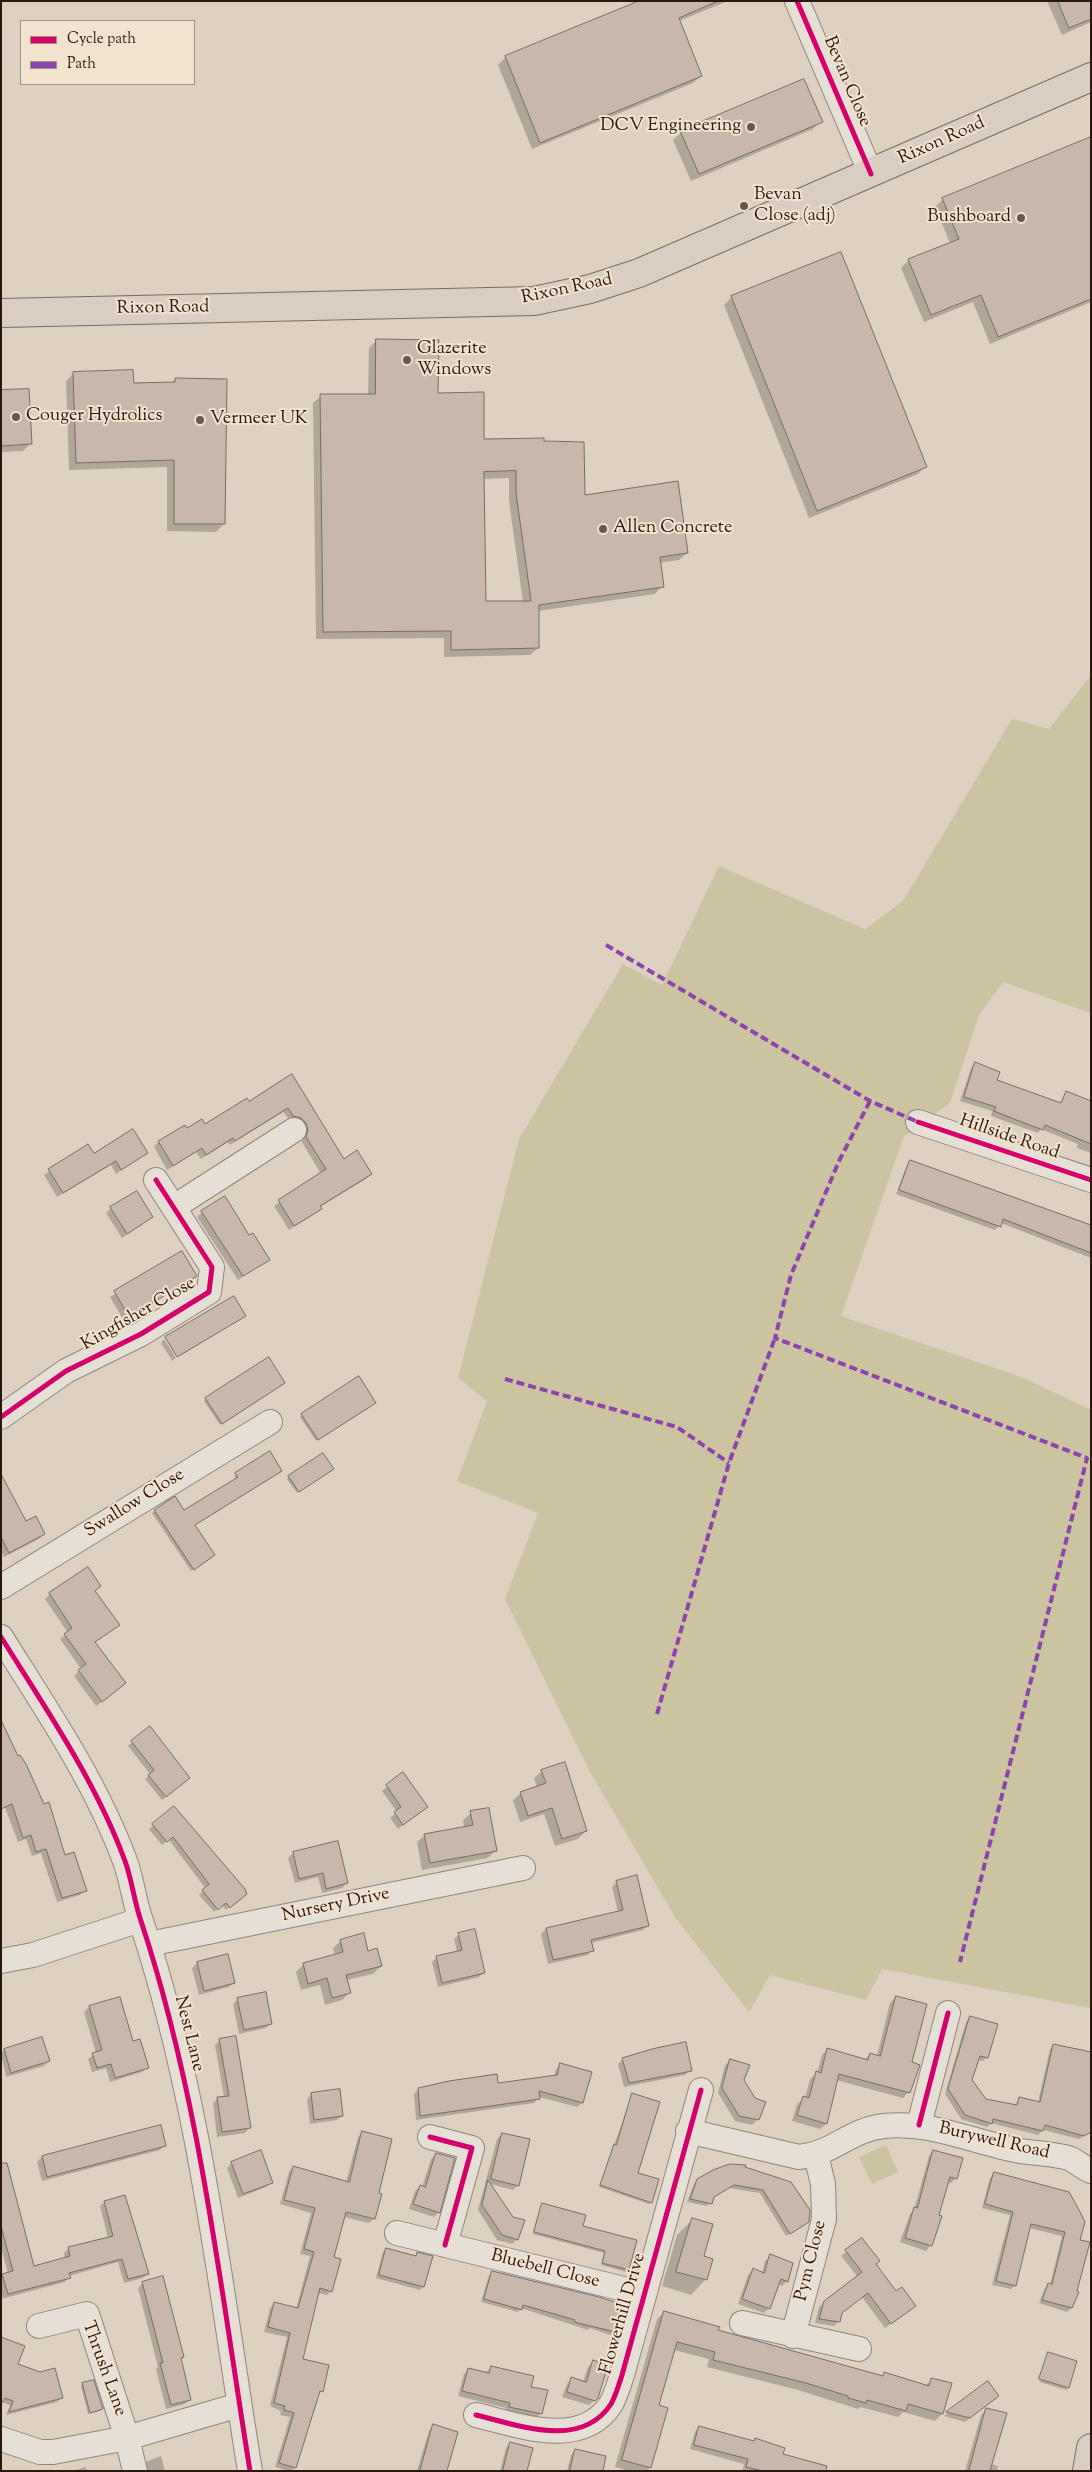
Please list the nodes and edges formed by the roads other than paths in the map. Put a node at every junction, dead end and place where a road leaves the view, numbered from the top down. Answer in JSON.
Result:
{"nodes":[{"id":1,"x":797,"y":1,"type":"edge"},
{"id":2,"x":1091,"y":77,"type":"edge"},
{"id":3,"x":871,"y":174,"type":"junction"},
{"id":4,"x":1,"y":313,"type":"edge"},
{"id":5,"x":918,"y":1122,"type":"dead end"},
{"id":6,"x":294,"y":1130,"type":"dead end"},
{"id":7,"x":156,"y":1180,"type":"dead end"},
{"id":8,"x":1091,"y":1180,"type":"edge"},
{"id":9,"x":174,"y":1206,"type":"junction"},
{"id":10,"x":1,"y":1417,"type":"edge"},
{"id":11,"x":270,"y":1422,"type":"dead end"},
{"id":12,"x":1,"y":1587,"type":"edge"},
{"id":13,"x":1,"y":1637,"type":"edge"},
{"id":14,"x":523,"y":1868,"type":"dead end"},
{"id":15,"x":140,"y":1920,"type":"junction"},
{"id":16,"x":150,"y":1944,"type":"junction"},
{"id":17,"x":1,"y":1961,"type":"edge"},
{"id":18,"x":948,"y":2013,"type":"dead end"},
{"id":19,"x":701,"y":2090,"type":"dead end"},
{"id":20,"x":919,"y":2125,"type":"junction"},
{"id":21,"x":688,"y":2131,"type":"junction"},
{"id":22,"x":430,"y":2137,"type":"dead end"},
{"id":23,"x":816,"y":2155,"type":"junction"},
{"id":24,"x":1080,"y":2155,"type":"edge"},
{"id":25,"x":1091,"y":2171,"type":"edge"},
{"id":26,"x":397,"y":2233,"type":"dead end"},
{"id":27,"x":445,"y":2245,"type":"junction"},
{"id":28,"x":644,"y":2294,"type":"junction"},
{"id":29,"x":742,"y":2323,"type":"dead end"},
{"id":30,"x":39,"y":2326,"type":"dead end"},
{"id":31,"x":793,"y":2336,"type":"junction"},
{"id":32,"x":859,"y":2349,"type":"dead end"},
{"id":33,"x":239,"y":2405,"type":"junction"},
{"id":34,"x":476,"y":2415,"type":"dead end"},
{"id":35,"x":127,"y":2438,"type":"junction"},
{"id":36,"x":1,"y":2439,"type":"edge"},
{"id":37,"x":1091,"y":2448,"type":"edge"},
{"id":38,"x":134,"y":2471,"type":"edge"},
{"id":39,"x":250,"y":2471,"type":"edge"},
{"id":40,"x":1087,"y":2471,"type":"edge"}],
"edges":[{"from":1,"to":3,"type":"street","name":"Bevan Close"},
{"from":2,"to":3,"type":"main road","name":"Rixon Road"},
{"from":3,"to":4,"type":"main road","name":"Rixon Road"},
{"from":5,"to":8,"type":"street","name":"Hillside Road"},
{"from":6,"to":9,"type":"street"},
{"from":7,"to":9,"type":"street","name":"Kingfisher Close"},
{"from":9,"to":10,"type":"street","name":"Kingfisher Close"},
{"from":11,"to":12,"type":"street","name":"Swallow Close"},
{"from":13,"to":15,"type":"street","name":"Nest Lane"},
{"from":14,"to":16,"type":"street","name":"Nursery Drive"},
{"from":15,"to":16,"type":"street","name":"Nest Lane"},
{"from":15,"to":17,"type":"street"},
{"from":16,"to":33,"type":"street","name":"Nest Lane"},
{"from":18,"to":20,"type":"street"},
{"from":19,"to":21,"type":"street","name":"Flowerhill Drive"},
{"from":20,"to":23,"type":"street","name":"Burywell Road"},
{"from":20,"to":24,"type":"street","name":"Burywell Road"},
{"from":21,"to":23,"type":"street","name":"Burywell Road"},
{"from":21,"to":28,"type":"street","name":"Flowerhill Drive"},
{"from":22,"to":27,"type":"street"},
{"from":23,"to":31,"type":"street","name":"Pym Close"},
{"from":24,"to":25,"type":"street","name":"Burywell Road"},
{"from":26,"to":27,"type":"street","name":"Bluebell Close"},
{"from":27,"to":28,"type":"street","name":"Bluebell Close"},
{"from":28,"to":34,"type":"street","name":"Flowerhill Drive"},
{"from":29,"to":31,"type":"street"},
{"from":30,"to":35,"type":"street","name":"Thrush Lane"},
{"from":31,"to":32,"type":"street"},
{"from":33,"to":35,"type":"street","name":"Thrush Lane"},
{"from":33,"to":39,"type":"street","name":"Nest Lane"},
{"from":35,"to":36,"type":"street","name":"Thrush Lane"},
{"from":35,"to":38,"type":"street","name":"Thrush Lane"},
{"from":37,"to":40,"type":"main road"}]}
